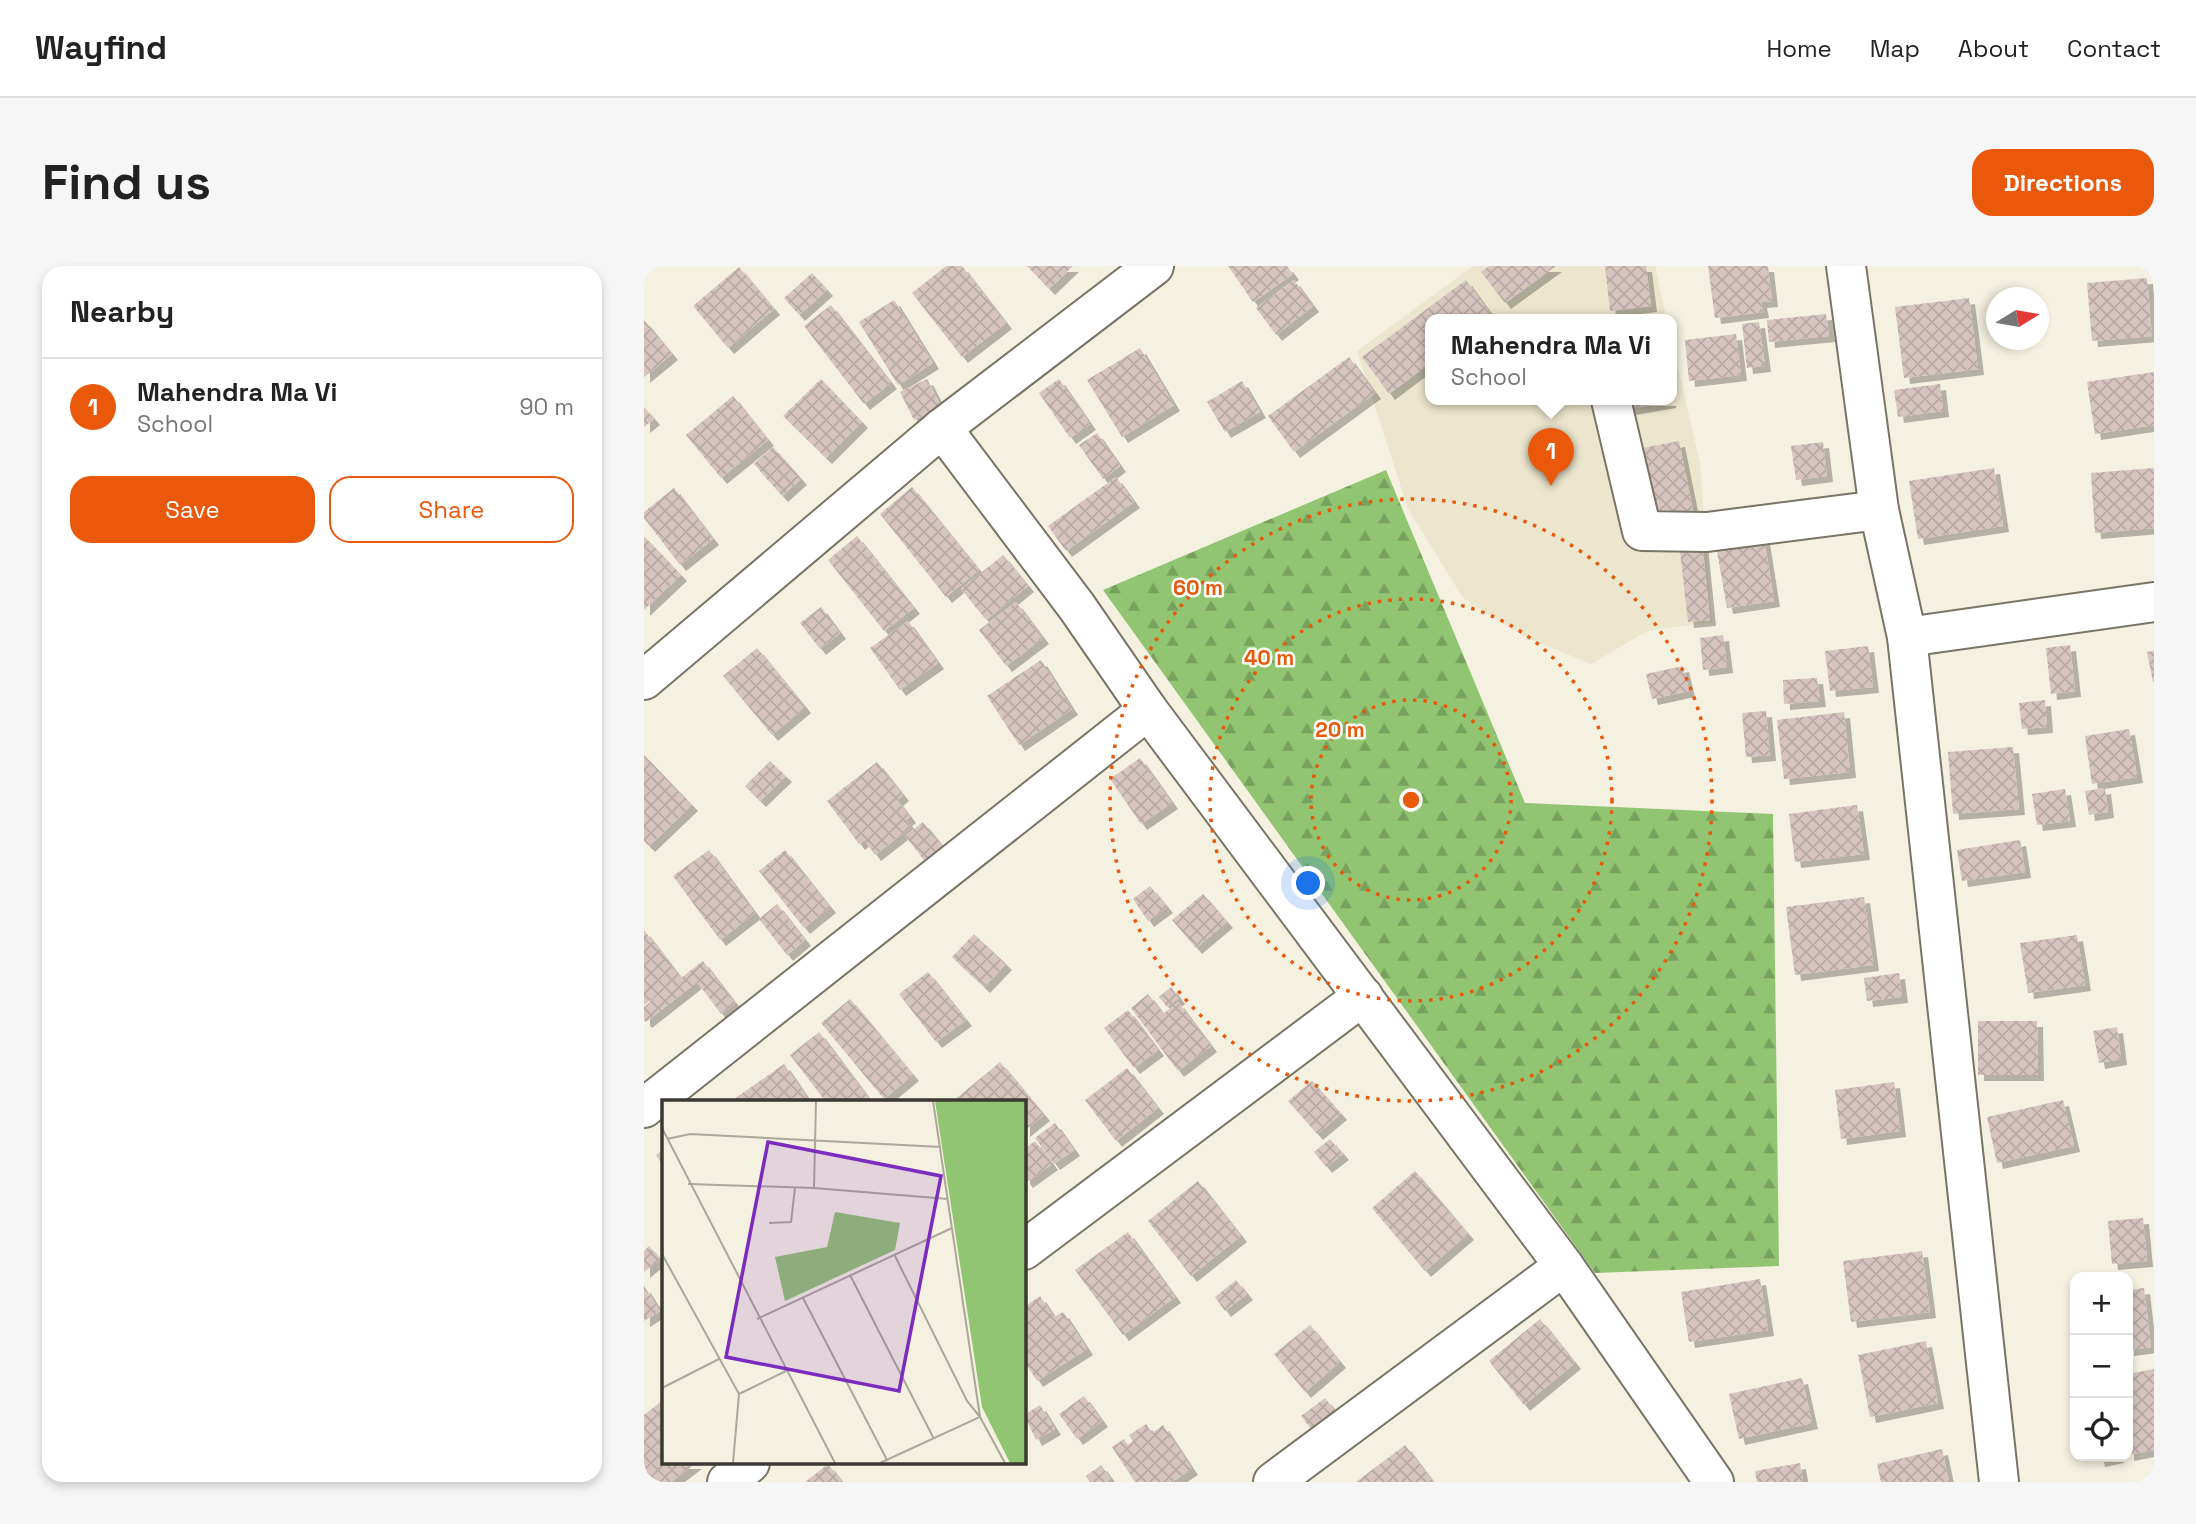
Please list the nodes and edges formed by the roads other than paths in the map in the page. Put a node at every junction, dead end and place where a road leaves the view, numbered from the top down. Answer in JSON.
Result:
{"nodes":[{"id":1,"x":1154,"y":266,"type":"edge"},
{"id":2,"x":1846,"y":266,"type":"edge"},
{"id":3,"x":1612,"y":405,"type":"edge"},
{"id":4,"x":942,"y":428,"type":"junction"},
{"id":5,"x":1879,"y":510,"type":"junction"},
{"id":6,"x":2154,"y":602,"type":"edge"},
{"id":7,"x":1907,"y":637,"type":"junction"},
{"id":8,"x":644,"y":680,"type":"edge"},
{"id":9,"x":1148,"y":710,"type":"junction"},
{"id":10,"x":1363,"y":996,"type":"junction"},
{"id":11,"x":644,"y":1108,"type":"edge"},
{"id":12,"x":1026,"y":1249,"type":"edge"},
{"id":13,"x":1564,"y":1266,"type":"junction"},
{"id":14,"x":749,"y":1464,"type":"edge"},
{"id":15,"x":727,"y":1482,"type":"edge"},
{"id":16,"x":1273,"y":1482,"type":"edge"},
{"id":17,"x":1714,"y":1482,"type":"edge"},
{"id":18,"x":1999,"y":1482,"type":"edge"}],
"edges":[{"from":1,"to":4,"type":"street"},
{"from":2,"to":5,"type":"street"},
{"from":3,"to":5,"type":"street"},
{"from":4,"to":8,"type":"street"},
{"from":4,"to":9,"type":"street"},
{"from":5,"to":7,"type":"street"},
{"from":6,"to":7,"type":"street"},
{"from":7,"to":18,"type":"street"},
{"from":9,"to":10,"type":"street"},
{"from":9,"to":11,"type":"street"},
{"from":10,"to":12,"type":"street"},
{"from":10,"to":13,"type":"street"},
{"from":13,"to":16,"type":"street"},
{"from":13,"to":17,"type":"street"},
{"from":14,"to":15,"type":"street"}]}
